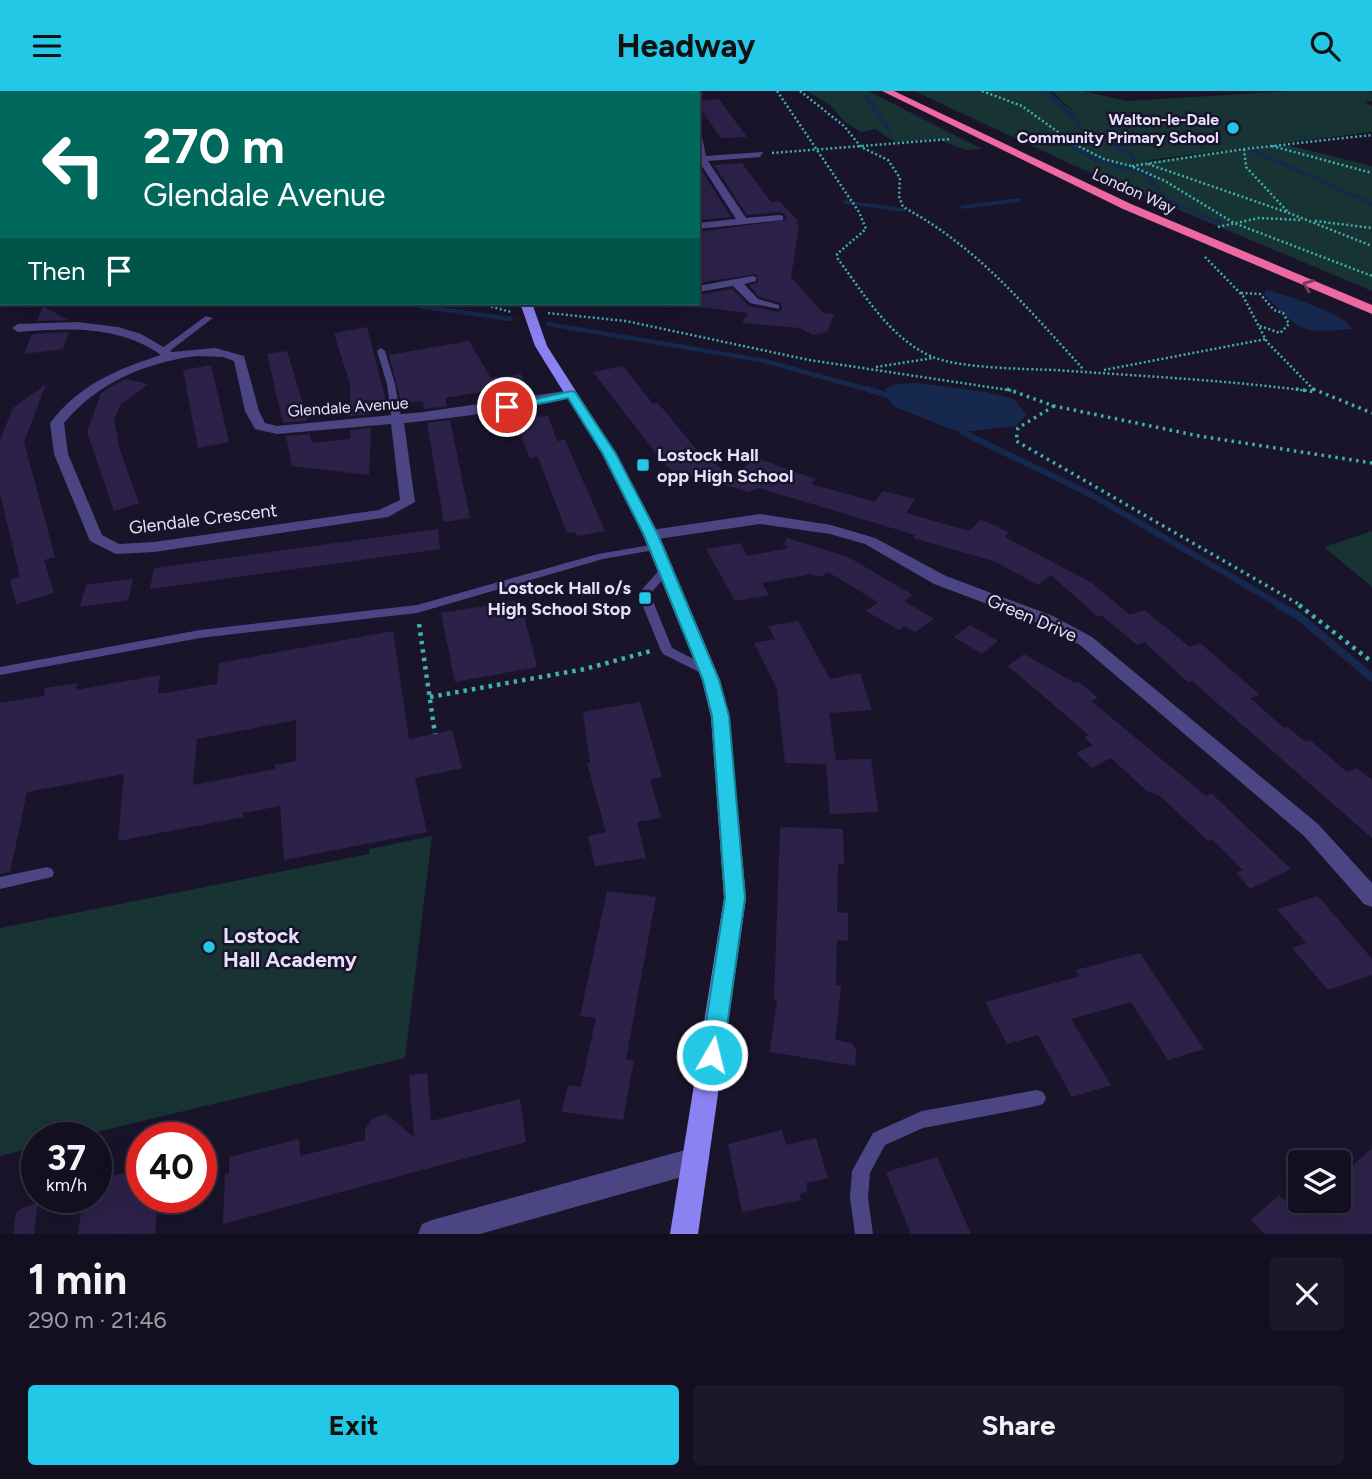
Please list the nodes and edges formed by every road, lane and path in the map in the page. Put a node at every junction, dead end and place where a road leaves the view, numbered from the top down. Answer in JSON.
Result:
{"nodes":[{"id":1,"x":777,"y":91,"type":"edge"},
{"id":2,"x":800,"y":91,"type":"edge"},
{"id":3,"x":887,"y":91,"type":"edge"},
{"id":4,"x":907,"y":91,"type":"edge"},
{"id":5,"x":982,"y":91,"type":"edge"},
{"id":6,"x":1015,"y":135,"type":"dead end"},
{"id":7,"x":1372,"y":135,"type":"edge"},
{"id":8,"x":1060,"y":136,"type":"junction"},
{"id":9,"x":956,"y":138,"type":"dead end"},
{"id":10,"x":1271,"y":145,"type":"junction"},
{"id":11,"x":861,"y":147,"type":"junction"},
{"id":12,"x":700,"y":148,"type":"edge"},
{"id":13,"x":816,"y":149,"type":"junction"},
{"id":14,"x":1244,"y":149,"type":"junction"},
{"id":15,"x":760,"y":154,"type":"joint"},
{"id":16,"x":702,"y":159,"type":"junction"},
{"id":17,"x":1144,"y":164,"type":"junction"},
{"id":18,"x":1131,"y":166,"type":"junction"},
{"id":19,"x":1372,"y":173,"type":"edge"},
{"id":20,"x":710,"y":174,"type":"junction"},
{"id":21,"x":700,"y":175,"type":"edge"},
{"id":22,"x":1289,"y":213,"type":"junction"},
{"id":23,"x":779,"y":218,"type":"dead end"},
{"id":24,"x":1307,"y":220,"type":"junction"},
{"id":25,"x":743,"y":222,"type":"junction"},
{"id":26,"x":1234,"y":223,"type":"junction"},
{"id":27,"x":700,"y":226,"type":"edge"},
{"id":28,"x":1217,"y":227,"type":"dead end"},
{"id":29,"x":1372,"y":228,"type":"edge"},
{"id":30,"x":1372,"y":246,"type":"edge"},
{"id":31,"x":1198,"y":251,"type":"dead end"},
{"id":32,"x":1372,"y":276,"type":"edge"},
{"id":33,"x":752,"y":279,"type":"dead end"},
{"id":34,"x":736,"y":282,"type":"junction"},
{"id":35,"x":700,"y":289,"type":"edge"},
{"id":36,"x":1240,"y":293,"type":"junction"},
{"id":37,"x":1372,"y":297,"type":"edge"},
{"id":38,"x":483,"y":305,"type":"edge"},
{"id":39,"x":527,"y":307,"type":"edge"},
{"id":40,"x":775,"y":307,"type":"dead end"},
{"id":41,"x":1372,"y":310,"type":"edge"},
{"id":42,"x":209,"y":318,"type":"dead end"},
{"id":43,"x":1259,"y":325,"type":"junction"},
{"id":44,"x":18,"y":328,"type":"dead end"},
{"id":45,"x":1266,"y":339,"type":"junction"},
{"id":46,"x":380,"y":351,"type":"dead end"},
{"id":47,"x":167,"y":353,"type":"junction"},
{"id":48,"x":934,"y":358,"type":"junction"},
{"id":49,"x":869,"y":368,"type":"junction"},
{"id":50,"x":1084,"y":370,"type":"junction"},
{"id":51,"x":1100,"y":371,"type":"junction"},
{"id":52,"x":1316,"y":392,"type":"junction"},
{"id":53,"x":571,"y":394,"type":"junction"},
{"id":54,"x":1055,"y":406,"type":"junction"},
{"id":55,"x":1372,"y":413,"type":"edge"},
{"id":56,"x":397,"y":422,"type":"junction"},
{"id":57,"x":1372,"y":463,"type":"edge"},
{"id":58,"x":654,"y":541,"type":"junction"},
{"id":59,"x":665,"y":570,"type":"junction"},
{"id":60,"x":417,"y":609,"type":"junction"},
{"id":61,"x":666,"y":647,"type":"junction"},
{"id":62,"x":1372,"y":662,"type":"edge"},
{"id":63,"x":0,"y":670,"type":"edge"},
{"id":64,"x":707,"y":671,"type":"junction"},
{"id":65,"x":430,"y":697,"type":"junction"},
{"id":66,"x":435,"y":734,"type":"dead end"},
{"id":67,"x":47,"y":873,"type":"dead end"},
{"id":68,"x":0,"y":883,"type":"edge"},
{"id":69,"x":1372,"y":898,"type":"edge"},
{"id":70,"x":1037,"y":1098,"type":"dead end"},
{"id":71,"x":696,"y":1160,"type":"junction"},
{"id":72,"x":432,"y":1234,"type":"edge"},
{"id":73,"x":684,"y":1234,"type":"edge"},
{"id":74,"x":864,"y":1234,"type":"edge"}],
"edges":[{"from":1,"to":13,"type":"path"},
{"from":2,"to":11,"type":"path"},
{"from":41,"to":3,"type":"highway","name":"London Way","one_way":true},
{"from":4,"to":37,"type":"highway","name":"London Way"},
{"from":5,"to":8,"type":"path"},
{"from":6,"to":8,"type":"path"},
{"from":7,"to":10,"type":"path"},
{"from":8,"to":18,"type":"path"},
{"from":9,"to":11,"type":"path"},
{"from":10,"to":14,"type":"path"},
{"from":10,"to":19,"type":"path"},
{"from":11,"to":13,"type":"path"},
{"from":11,"to":50,"type":"path"},
{"from":12,"to":16,"type":"street"},
{"from":13,"to":15,"type":"path"},
{"from":13,"to":48,"type":"path"},
{"from":14,"to":17,"type":"path"},
{"from":14,"to":22,"type":"path"},
{"from":15,"to":16,"type":"street"},
{"from":16,"to":20,"type":"street"},
{"from":17,"to":18,"type":"path"},
{"from":17,"to":22,"type":"path"},
{"from":18,"to":26,"type":"path"},
{"from":20,"to":21,"type":"street"},
{"from":20,"to":25,"type":"street"},
{"from":22,"to":24,"type":"path"},
{"from":23,"to":25,"type":"street"},
{"from":24,"to":26,"type":"path"},
{"from":24,"to":29,"type":"path"},
{"from":24,"to":30,"type":"path"},
{"from":25,"to":27,"type":"street"},
{"from":26,"to":28,"type":"path"},
{"from":26,"to":32,"type":"path"},
{"from":31,"to":36,"type":"path"},
{"from":33,"to":34,"type":"street"},
{"from":34,"to":35,"type":"street"},
{"from":34,"to":40,"type":"street"},
{"from":36,"to":43,"type":"path"},
{"from":36,"to":43,"type":"path"},
{"from":38,"to":39,"type":"path"},
{"from":39,"to":49,"type":"path"},
{"from":39,"to":53,"type":"street"},
{"from":42,"to":47,"type":"lane"},
{"from":43,"to":45,"type":"path"},
{"from":44,"to":47,"type":"street"},
{"from":45,"to":51,"type":"path"},
{"from":45,"to":52,"type":"path"},
{"from":46,"to":56,"type":"lane"},
{"from":47,"to":56,"type":"street","name":"Glendale Avenue"},
{"from":47,"to":56,"type":"street","name":"Glendale Crescent"},
{"from":48,"to":49,"type":"path"},
{"from":48,"to":50,"type":"path"},
{"from":49,"to":54,"type":"path"},
{"from":50,"to":51,"type":"path"},
{"from":51,"to":52,"type":"path"},
{"from":52,"to":55,"type":"path"},
{"from":53,"to":56,"type":"street","name":"Glendale Avenue"},
{"from":53,"to":58,"type":"street"},
{"from":54,"to":57,"type":"path"},
{"from":54,"to":62,"type":"path"},
{"from":58,"to":59,"type":"street"},
{"from":58,"to":60,"type":"lane"},
{"from":58,"to":69,"type":"street","name":"Green Drive"},
{"from":59,"to":61,"type":"lane"},
{"from":59,"to":64,"type":"street"},
{"from":60,"to":63,"type":"lane"},
{"from":60,"to":65,"type":"path"},
{"from":61,"to":64,"type":"lane"},
{"from":61,"to":65,"type":"path"},
{"from":64,"to":71,"type":"street"},
{"from":65,"to":66,"type":"path"},
{"from":67,"to":68,"type":"lane"},
{"from":70,"to":74,"type":"lane"},
{"from":71,"to":72,"type":"street"},
{"from":71,"to":73,"type":"street"}]}
